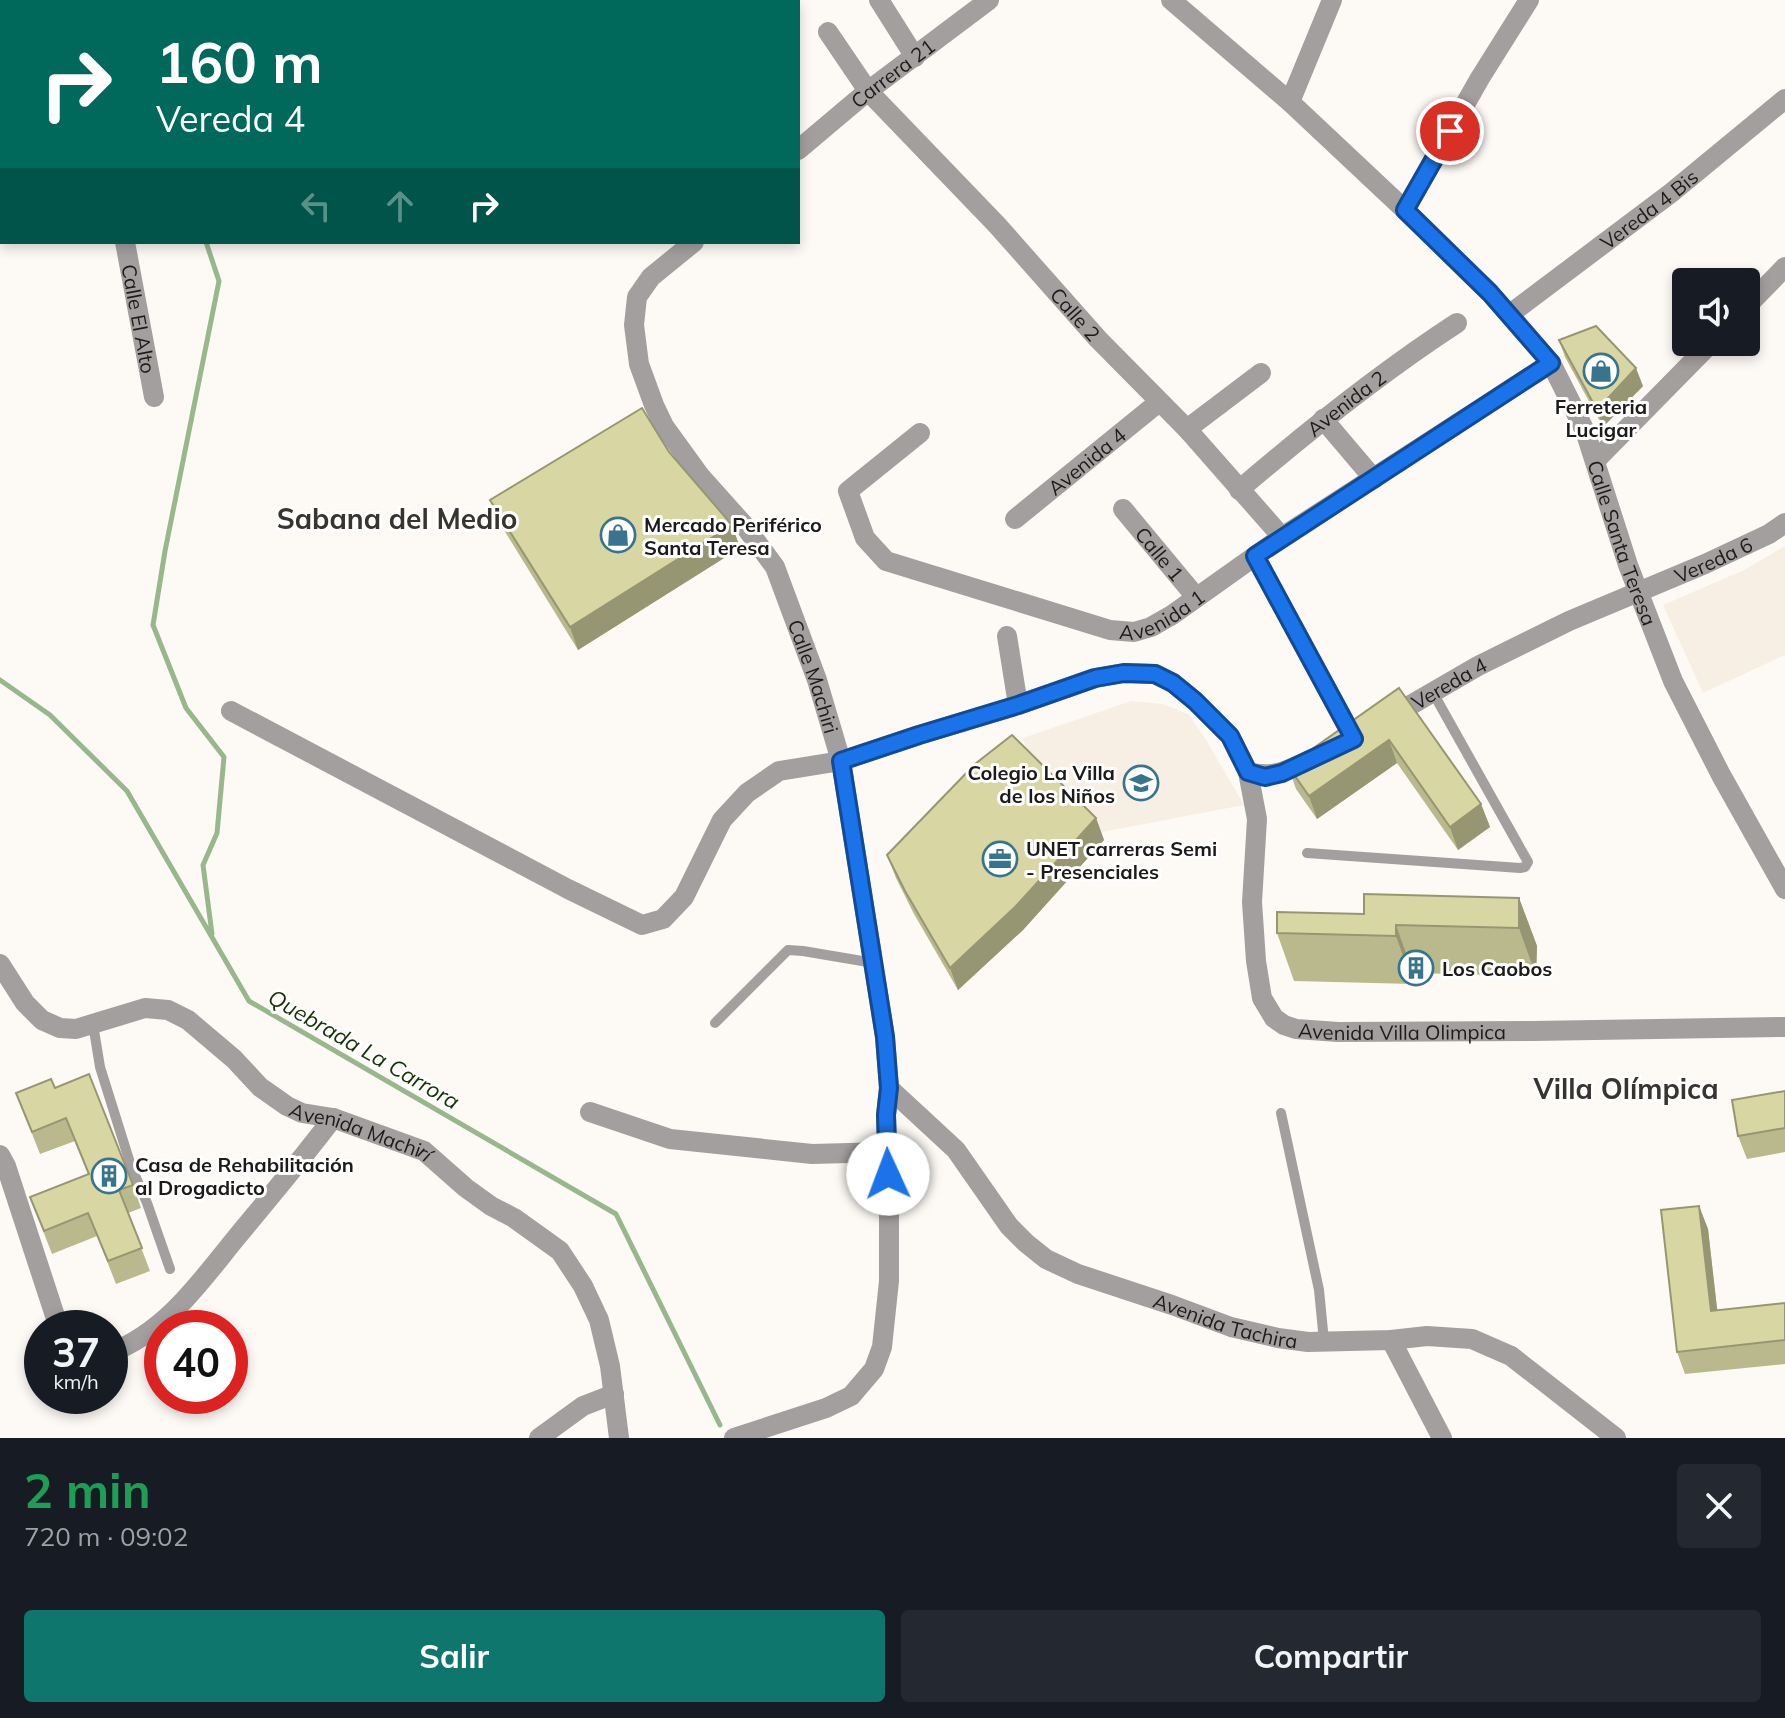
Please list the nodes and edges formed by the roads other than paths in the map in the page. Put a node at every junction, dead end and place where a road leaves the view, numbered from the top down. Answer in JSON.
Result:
{"nodes":[{"id":1,"x":879,"y":0,"type":"edge"},
{"id":2,"x":989,"y":0,"type":"edge"},
{"id":3,"x":1171,"y":0,"type":"edge"},
{"id":4,"x":1332,"y":0,"type":"edge"},
{"id":5,"x":1529,"y":0,"type":"edge"},
{"id":6,"x":828,"y":32,"type":"dead end"},
{"id":7,"x":915,"y":57,"type":"junction"},
{"id":8,"x":868,"y":91,"type":"junction"},
{"id":9,"x":1785,"y":99,"type":"edge"},
{"id":10,"x":1290,"y":102,"type":"junction"},
{"id":11,"x":800,"y":148,"type":"edge"},
{"id":12,"x":1405,"y":210,"type":"junction"},
{"id":13,"x":125,"y":244,"type":"edge"},
{"id":14,"x":692,"y":244,"type":"edge"},
{"id":15,"x":1785,"y":267,"type":"edge"},
{"id":16,"x":1760,"y":293,"type":"edge"},
{"id":17,"x":1510,"y":314,"type":"junction"},
{"id":18,"x":1457,"y":323,"type":"dead end"},
{"id":19,"x":1698,"y":356,"type":"edge"},
{"id":20,"x":1551,"y":363,"type":"junction"},
{"id":21,"x":1261,"y":373,"type":"dead end"},
{"id":22,"x":154,"y":397,"type":"dead end"},
{"id":23,"x":1159,"y":402,"type":"junction"},
{"id":24,"x":1323,"y":419,"type":"junction"},
{"id":25,"x":1187,"y":429,"type":"junction"},
{"id":26,"x":920,"y":433,"type":"dead end"},
{"id":27,"x":1595,"y":461,"type":"junction"},
{"id":28,"x":1374,"y":479,"type":"junction"},
{"id":29,"x":1239,"y":490,"type":"junction"},
{"id":30,"x":1123,"y":509,"type":"dead end"},
{"id":31,"x":1015,"y":519,"type":"dead end"},
{"id":32,"x":1785,"y":523,"type":"edge"},
{"id":33,"x":1282,"y":537,"type":"junction"},
{"id":34,"x":1255,"y":556,"type":"junction"},
{"id":35,"x":1639,"y":591,"type":"junction"},
{"id":36,"x":1196,"y":597,"type":"junction"},
{"id":37,"x":1007,"y":636,"type":"dead end"},
{"id":38,"x":1432,"y":691,"type":"junction"},
{"id":39,"x":1018,"y":705,"type":"junction"},
{"id":40,"x":231,"y":711,"type":"dead end"},
{"id":41,"x":1353,"y":739,"type":"junction"},
{"id":42,"x":841,"y":761,"type":"junction"},
{"id":43,"x":1248,"y":772,"type":"junction"},
{"id":44,"x":1307,"y":853,"type":"dead end"},
{"id":45,"x":1785,"y":889,"type":"edge"},
{"id":46,"x":874,"y":963,"type":"junction"},
{"id":47,"x":0,"y":964,"type":"edge"},
{"id":48,"x":715,"y":1023,"type":"dead end"},
{"id":49,"x":93,"y":1024,"type":"junction"},
{"id":50,"x":1785,"y":1027,"type":"edge"},
{"id":51,"x":889,"y":1088,"type":"junction"},
{"id":52,"x":590,"y":1112,"type":"dead end"},
{"id":53,"x":1281,"y":1113,"type":"dead end"},
{"id":54,"x":333,"y":1118,"type":"junction"},
{"id":55,"x":887,"y":1152,"type":"junction"},
{"id":56,"x":0,"y":1155,"type":"edge"},
{"id":57,"x":170,"y":1269,"type":"dead end"},
{"id":58,"x":53,"y":1310,"type":"edge"},
{"id":59,"x":1391,"y":1340,"type":"junction"},
{"id":60,"x":1324,"y":1341,"type":"junction"},
{"id":61,"x":128,"y":1343,"type":"edge"},
{"id":62,"x":614,"y":1394,"type":"junction"},
{"id":63,"x":539,"y":1438,"type":"edge"},
{"id":64,"x":619,"y":1438,"type":"edge"},
{"id":65,"x":734,"y":1438,"type":"edge"},
{"id":66,"x":1442,"y":1438,"type":"edge"},
{"id":67,"x":1616,"y":1438,"type":"edge"}],
"edges":[{"from":1,"to":7,"type":"street"},
{"from":2,"to":7,"type":"street","name":"Carrera 21"},
{"from":3,"to":10,"type":"street","name":"Calle Santa Teresa"},
{"from":4,"to":10,"type":"street"},
{"from":5,"to":12,"type":"street"},
{"from":6,"to":8,"type":"street","name":"Calle 2"},
{"from":7,"to":8,"type":"street","name":"Carrera 21"},
{"from":8,"to":11,"type":"street","name":"Carrera 21"},
{"from":8,"to":23,"type":"street","name":"Calle 2"},
{"from":9,"to":17,"type":"street","name":"Vereda 4 Bis"},
{"from":10,"to":12,"type":"street","name":"Calle Santa Teresa"},
{"from":12,"to":17,"type":"street","name":"Calle Santa Teresa"},
{"from":13,"to":22,"type":"street","name":"Calle El Alto"},
{"from":14,"to":42,"type":"street","name":"Calle Machiri"},
{"from":15,"to":16,"type":"street"},
{"from":17,"to":20,"type":"street","name":"Calle Santa Teresa"},
{"from":18,"to":24,"type":"street","name":"Avenida 2"},
{"from":19,"to":27,"type":"street"},
{"from":20,"to":27,"type":"street","name":"Calle Santa Teresa"},
{"from":20,"to":28,"type":"street","name":"Avenida 1"},
{"from":21,"to":25,"type":"street"},
{"from":23,"to":25,"type":"street","name":"Calle 2"},
{"from":23,"to":31,"type":"street","name":"Avenida 4"},
{"from":24,"to":28,"type":"street"},
{"from":24,"to":29,"type":"street","name":"Avenida 2"},
{"from":25,"to":29,"type":"street","name":"Calle 2"},
{"from":26,"to":36,"type":"street","name":"Avenida 1"},
{"from":27,"to":35,"type":"street","name":"Calle Santa Teresa"},
{"from":28,"to":33,"type":"street","name":"Avenida 1"},
{"from":29,"to":33,"type":"street","name":"Calle 2"},
{"from":30,"to":36,"type":"street","name":"Calle 1"},
{"from":32,"to":35,"type":"street","name":"Vereda 6"},
{"from":33,"to":34,"type":"street","name":"Avenida 1"},
{"from":34,"to":36,"type":"street","name":"Avenida 1"},
{"from":34,"to":41,"type":"street"},
{"from":35,"to":38,"type":"street","name":"Vereda 4"},
{"from":35,"to":45,"type":"street","name":"Calle Santa Teresa"},
{"from":37,"to":39,"type":"street"},
{"from":38,"to":41,"type":"street","name":"Vereda 4"},
{"from":38,"to":44,"type":"lane"},
{"from":39,"to":42,"type":"street"},
{"from":39,"to":43,"type":"street"},
{"from":40,"to":42,"type":"street"},
{"from":41,"to":43,"type":"street","name":"Vereda 4"},
{"from":42,"to":46,"type":"street","name":"Calle Machiri"},
{"from":43,"to":50,"type":"street","name":"Avenida Villa Olimpica"},
{"from":46,"to":48,"type":"lane"},
{"from":46,"to":51,"type":"street","name":"Calle Machiri"},
{"from":47,"to":49,"type":"street","name":"Avenida Machirí"},
{"from":49,"to":54,"type":"street","name":"Avenida Machirí"},
{"from":49,"to":57,"type":"lane"},
{"from":51,"to":55,"type":"street","name":"Calle Machiri"},
{"from":51,"to":60,"type":"street","name":"Avenida Tachira"},
{"from":52,"to":55,"type":"street"},
{"from":53,"to":60,"type":"lane"},
{"from":54,"to":61,"type":"street"},
{"from":54,"to":62,"type":"street","name":"Avenida Machirí"},
{"from":55,"to":65,"type":"street","name":"Calle Machiri"},
{"from":56,"to":58,"type":"street"},
{"from":59,"to":60,"type":"street","name":"Avenida Tachira"},
{"from":59,"to":66,"type":"street"},
{"from":59,"to":67,"type":"street","name":"Avenida Tachira"},
{"from":62,"to":63,"type":"street"},
{"from":62,"to":64,"type":"street","name":"Avenida Machirí"}]}
